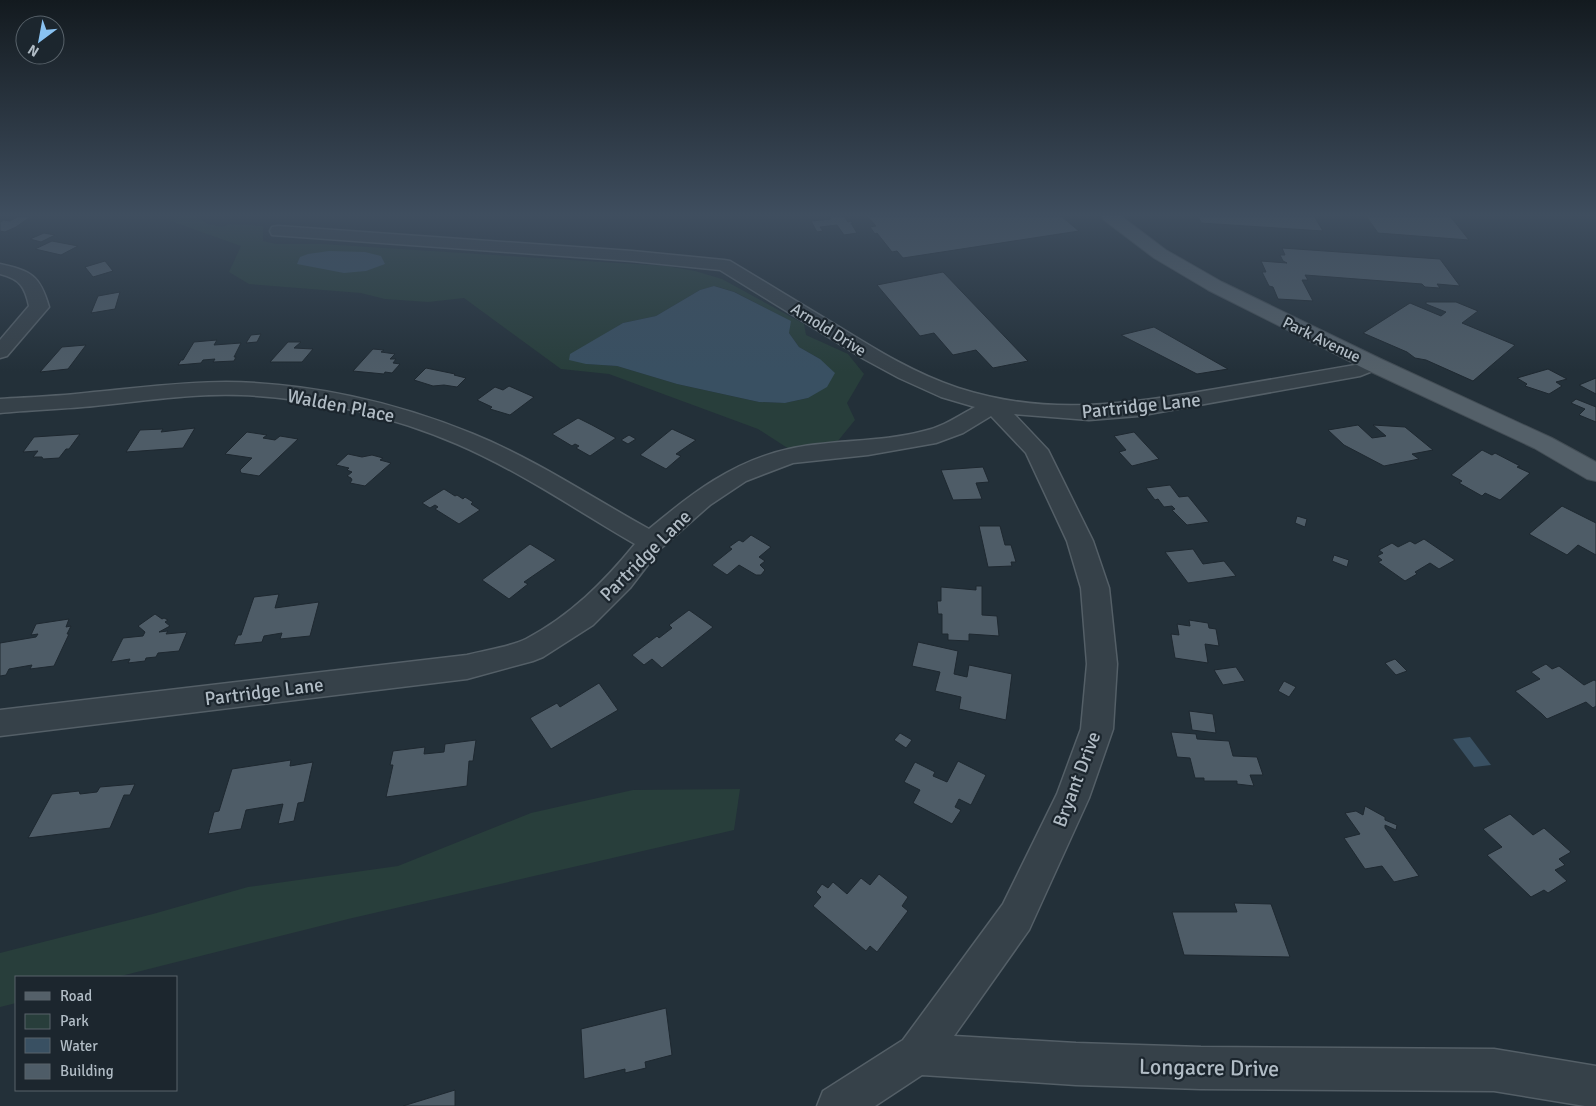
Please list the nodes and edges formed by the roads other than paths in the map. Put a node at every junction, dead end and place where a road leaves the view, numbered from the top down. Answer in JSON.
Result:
{"nodes":[{"id":1,"x":728,"y":268,"type":"edge"},
{"id":2,"x":1183,"y":268,"type":"edge"},
{"id":3,"x":0,"y":269,"type":"edge"},
{"id":4,"x":0,"y":352,"type":"edge"},
{"id":5,"x":1373,"y":364,"type":"junction"},
{"id":6,"x":0,"y":406,"type":"edge"},
{"id":7,"x":992,"y":406,"type":"junction"},
{"id":8,"x":1593,"y":469,"type":"edge"},
{"id":9,"x":651,"y":542,"type":"junction"},
{"id":10,"x":0,"y":723,"type":"edge"},
{"id":11,"x":918,"y":1054,"type":"junction"},
{"id":12,"x":1596,"y":1086,"type":"edge"},
{"id":13,"x":838,"y":1106,"type":"edge"}],
"edges":[{"from":1,"to":7,"type":"street","name":"Arnold Drive"},
{"from":2,"to":5,"type":"main road","name":"Park Avenue"},
{"from":3,"to":4,"type":"street"},
{"from":5,"to":7,"type":"street","name":"Partridge Lane"},
{"from":5,"to":8,"type":"main road","name":"Park Avenue"},
{"from":6,"to":9,"type":"street","name":"Walden Place"},
{"from":7,"to":9,"type":"street","name":"Partridge Lane"},
{"from":7,"to":11,"type":"street","name":"Bryant Drive"},
{"from":9,"to":10,"type":"street","name":"Partridge Lane"},
{"from":11,"to":12,"type":"street","name":"Longacre Drive"},
{"from":11,"to":13,"type":"street"}]}
